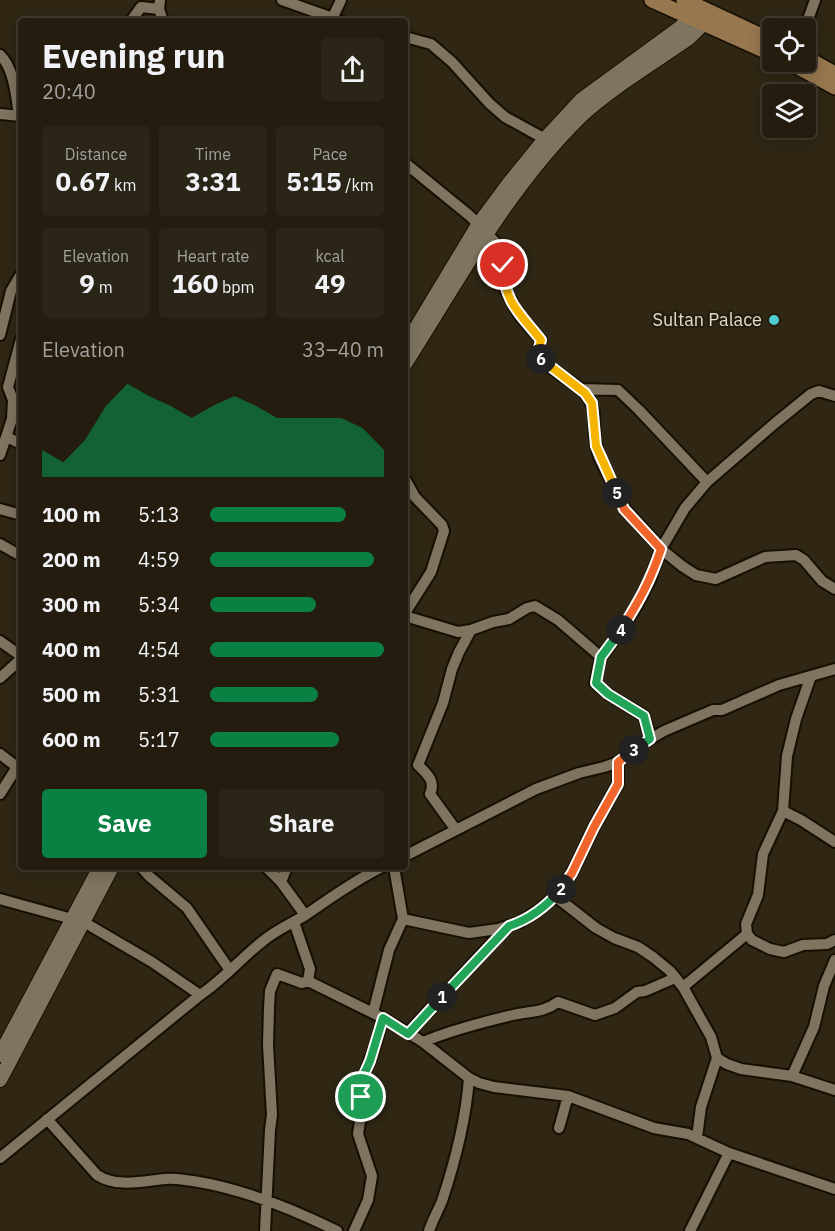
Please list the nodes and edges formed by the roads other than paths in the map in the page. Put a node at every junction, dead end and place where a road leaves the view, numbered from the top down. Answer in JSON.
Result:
{"nodes":[{"id":1,"x":282,"y":0,"type":"edge"},
{"id":2,"x":341,"y":0,"type":"edge"},
{"id":3,"x":652,"y":0,"type":"edge"},
{"id":4,"x":815,"y":0,"type":"edge"},
{"id":5,"x":159,"y":5,"type":"edge"},
{"id":6,"x":689,"y":7,"type":"edge"},
{"id":7,"x":133,"y":18,"type":"edge"},
{"id":8,"x":329,"y":18,"type":"edge"},
{"id":9,"x":335,"y":18,"type":"edge"},
{"id":10,"x":707,"y":18,"type":"junction"},
{"id":11,"x":809,"y":18,"type":"edge"},
{"id":12,"x":762,"y":37,"type":"edge"},
{"id":13,"x":408,"y":38,"type":"edge"},
{"id":14,"x":762,"y":48,"type":"edge"},
{"id":15,"x":0,"y":55,"type":"edge"},
{"id":16,"x":816,"y":63,"type":"edge"},
{"id":17,"x":807,"y":72,"type":"edge"},
{"id":18,"x":835,"y":74,"type":"edge"},
{"id":19,"x":835,"y":87,"type":"edge"},
{"id":20,"x":18,"y":106,"type":"edge"},
{"id":21,"x":0,"y":114,"type":"edge"},
{"id":22,"x":18,"y":115,"type":"edge"},
{"id":23,"x":546,"y":138,"type":"junction"},
{"id":24,"x":408,"y":165,"type":"edge"},
{"id":25,"x":483,"y":229,"type":"junction"},
{"id":26,"x":18,"y":278,"type":"edge"},
{"id":27,"x":0,"y":336,"type":"edge"},
{"id":28,"x":18,"y":338,"type":"edge"},
{"id":29,"x":408,"y":342,"type":"edge"},
{"id":30,"x":18,"y":349,"type":"edge"},
{"id":31,"x":408,"y":359,"type":"edge"},
{"id":32,"x":581,"y":389,"type":"junction"},
{"id":33,"x":835,"y":396,"type":"edge"},
{"id":34,"x":7,"y":438,"type":"junction"},
{"id":35,"x":18,"y":443,"type":"edge"},
{"id":36,"x":0,"y":455,"type":"edge"},
{"id":37,"x":707,"y":482,"type":"junction"},
{"id":38,"x":408,"y":484,"type":"edge"},
{"id":39,"x":0,"y":509,"type":"edge"},
{"id":40,"x":18,"y":514,"type":"edge"},
{"id":41,"x":0,"y":544,"type":"edge"},
{"id":42,"x":661,"y":549,"type":"junction"},
{"id":43,"x":18,"y":554,"type":"edge"},
{"id":44,"x":835,"y":589,"type":"edge"},
{"id":45,"x":408,"y":609,"type":"edge"},
{"id":46,"x":408,"y":615,"type":"edge"},
{"id":47,"x":471,"y":630,"type":"junction"},
{"id":48,"x":0,"y":641,"type":"edge"},
{"id":49,"x":18,"y":656,"type":"edge"},
{"id":50,"x":601,"y":657,"type":"junction"},
{"id":51,"x":18,"y":661,"type":"edge"},
{"id":52,"x":835,"y":669,"type":"edge"},
{"id":53,"x":812,"y":676,"type":"junction"},
{"id":54,"x":0,"y":678,"type":"edge"},
{"id":55,"x":650,"y":739,"type":"junction"},
{"id":56,"x":0,"y":754,"type":"edge"},
{"id":57,"x":618,"y":762,"type":"junction"},
{"id":58,"x":18,"y":768,"type":"edge"},
{"id":59,"x":18,"y":770,"type":"edge"},
{"id":60,"x":0,"y":794,"type":"edge"},
{"id":61,"x":783,"y":811,"type":"junction"},
{"id":62,"x":456,"y":830,"type":"junction"},
{"id":63,"x":835,"y":842,"type":"edge"},
{"id":64,"x":408,"y":854,"type":"edge"},
{"id":65,"x":99,"y":870,"type":"edge"},
{"id":66,"x":110,"y":870,"type":"edge"},
{"id":67,"x":144,"y":870,"type":"edge"},
{"id":68,"x":269,"y":870,"type":"edge"},
{"id":69,"x":286,"y":870,"type":"edge"},
{"id":70,"x":376,"y":870,"type":"edge"},
{"id":71,"x":395,"y":870,"type":"edge"},
{"id":72,"x":281,"y":882,"type":"junction"},
{"id":73,"x":555,"y":896,"type":"junction"},
{"id":74,"x":0,"y":899,"type":"edge"},
{"id":75,"x":305,"y":915,"type":"junction"},
{"id":76,"x":403,"y":919,"type":"junction"},
{"id":77,"x":77,"y":920,"type":"junction"},
{"id":78,"x":294,"y":922,"type":"junction"},
{"id":79,"x":509,"y":926,"type":"junction"},
{"id":80,"x":747,"y":934,"type":"junction"},
{"id":81,"x":835,"y":940,"type":"edge"},
{"id":82,"x":835,"y":960,"type":"edge"},
{"id":83,"x":229,"y":969,"type":"junction"},
{"id":84,"x":675,"y":978,"type":"junction"},
{"id":85,"x":308,"y":981,"type":"junction"},
{"id":86,"x":683,"y":987,"type":"junction"},
{"id":87,"x":200,"y":995,"type":"junction"},
{"id":88,"x":378,"y":1016,"type":"junction"},
{"id":89,"x":408,"y":1034,"type":"junction"},
{"id":90,"x":423,"y":1042,"type":"junction"},
{"id":91,"x":0,"y":1055,"type":"edge"},
{"id":92,"x":717,"y":1058,"type":"junction"},
{"id":93,"x":792,"y":1076,"type":"junction"},
{"id":94,"x":469,"y":1078,"type":"junction"},
{"id":95,"x":0,"y":1080,"type":"edge"},
{"id":96,"x":835,"y":1090,"type":"edge"},
{"id":97,"x":568,"y":1096,"type":"junction"},
{"id":98,"x":47,"y":1119,"type":"junction"},
{"id":99,"x":559,"y":1128,"type":"dead end"},
{"id":100,"x":696,"y":1137,"type":"junction"},
{"id":101,"x":729,"y":1153,"type":"junction"},
{"id":102,"x":0,"y":1158,"type":"edge"},
{"id":103,"x":835,"y":1189,"type":"edge"},
{"id":104,"x":266,"y":1200,"type":"junction"},
{"id":105,"x":265,"y":1231,"type":"edge"},
{"id":106,"x":337,"y":1231,"type":"edge"},
{"id":107,"x":354,"y":1231,"type":"edge"},
{"id":108,"x":429,"y":1231,"type":"edge"},
{"id":109,"x":690,"y":1231,"type":"edge"}],
"edges":[{"from":1,"to":8,"type":"street"},
{"from":2,"to":9,"type":"street"},
{"from":3,"to":6,"type":"main road"},
{"from":4,"to":11,"type":"street"},
{"from":5,"to":7,"type":"street"},
{"from":6,"to":10,"type":"main road"},
{"from":6,"to":23,"type":"street"},
{"from":10,"to":12,"type":"main road"},
{"from":10,"to":14,"type":"main road"},
{"from":10,"to":25,"type":"street"},
{"from":13,"to":23,"type":"street"},
{"from":15,"to":20,"type":"street"},
{"from":16,"to":18,"type":"main road"},
{"from":17,"to":19,"type":"main road"},
{"from":21,"to":22,"type":"street"},
{"from":23,"to":25,"type":"street"},
{"from":24,"to":25,"type":"street"},
{"from":25,"to":29,"type":"street"},
{"from":25,"to":31,"type":"street"},
{"from":25,"to":32,"type":"street"},
{"from":26,"to":27,"type":"street"},
{"from":27,"to":28,"type":"street"},
{"from":30,"to":34,"type":"street"},
{"from":32,"to":37,"type":"street"},
{"from":32,"to":42,"type":"street"},
{"from":33,"to":37,"type":"street"},
{"from":34,"to":35,"type":"street"},
{"from":34,"to":36,"type":"street"},
{"from":37,"to":42,"type":"street"},
{"from":38,"to":45,"type":"street"},
{"from":39,"to":40,"type":"street"},
{"from":41,"to":43,"type":"street"},
{"from":42,"to":44,"type":"street"},
{"from":42,"to":50,"type":"street"},
{"from":46,"to":47,"type":"street"},
{"from":47,"to":50,"type":"street"},
{"from":47,"to":62,"type":"street"},
{"from":48,"to":49,"type":"street"},
{"from":50,"to":55,"type":"street"},
{"from":51,"to":54,"type":"street"},
{"from":52,"to":53,"type":"street"},
{"from":53,"to":55,"type":"street"},
{"from":53,"to":61,"type":"street"},
{"from":55,"to":57,"type":"street"},
{"from":56,"to":58,"type":"street"},
{"from":57,"to":62,"type":"street"},
{"from":57,"to":73,"type":"street"},
{"from":59,"to":60,"type":"street"},
{"from":61,"to":63,"type":"street"},
{"from":61,"to":80,"type":"street"},
{"from":62,"to":64,"type":"street"},
{"from":65,"to":77,"type":"street"},
{"from":66,"to":77,"type":"street"},
{"from":67,"to":83,"type":"street"},
{"from":68,"to":72,"type":"street"},
{"from":69,"to":72,"type":"street"},
{"from":70,"to":75,"type":"street"},
{"from":71,"to":76,"type":"street"},
{"from":72,"to":75,"type":"street"},
{"from":73,"to":79,"type":"street"},
{"from":73,"to":84,"type":"street"},
{"from":74,"to":77,"type":"street"},
{"from":75,"to":78,"type":"street"},
{"from":76,"to":79,"type":"street"},
{"from":76,"to":88,"type":"street"},
{"from":77,"to":87,"type":"street"},
{"from":77,"to":91,"type":"street"},
{"from":77,"to":95,"type":"street"},
{"from":78,"to":83,"type":"street"},
{"from":78,"to":85,"type":"street"},
{"from":79,"to":89,"type":"street"},
{"from":80,"to":81,"type":"street"},
{"from":80,"to":86,"type":"street"},
{"from":82,"to":93,"type":"street"},
{"from":83,"to":87,"type":"street"},
{"from":84,"to":86,"type":"street"},
{"from":84,"to":90,"type":"street"},
{"from":85,"to":88,"type":"street"},
{"from":85,"to":104,"type":"street"},
{"from":86,"to":92,"type":"street"},
{"from":87,"to":98,"type":"street"},
{"from":88,"to":89,"type":"street"},
{"from":88,"to":107,"type":"street"},
{"from":89,"to":90,"type":"street"},
{"from":90,"to":94,"type":"street"},
{"from":92,"to":93,"type":"street"},
{"from":92,"to":100,"type":"street"},
{"from":93,"to":96,"type":"street"},
{"from":94,"to":97,"type":"street"},
{"from":94,"to":108,"type":"street"},
{"from":97,"to":99,"type":"street"},
{"from":97,"to":100,"type":"street"},
{"from":98,"to":102,"type":"street"},
{"from":98,"to":104,"type":"street"},
{"from":100,"to":101,"type":"street"},
{"from":101,"to":103,"type":"street"},
{"from":101,"to":109,"type":"street"},
{"from":104,"to":105,"type":"street"},
{"from":104,"to":106,"type":"street"}]}
